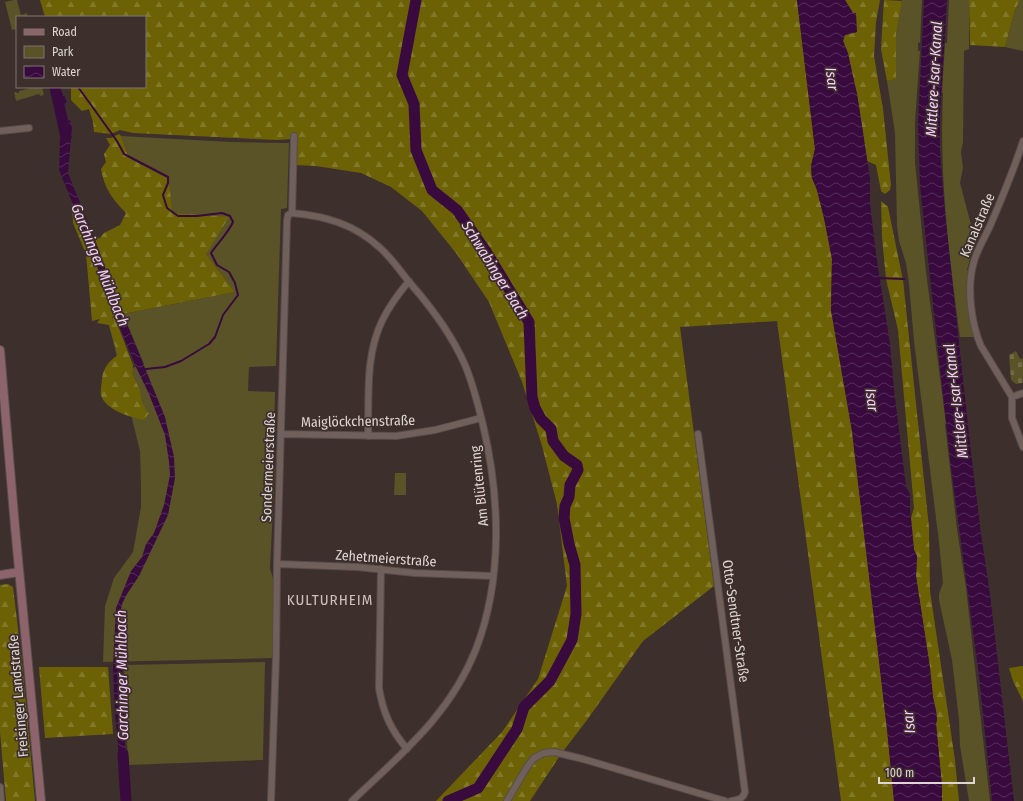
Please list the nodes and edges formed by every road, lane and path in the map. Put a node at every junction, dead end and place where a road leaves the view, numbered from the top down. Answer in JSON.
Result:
{"nodes":[{"id":1,"x":29,"y":128,"type":"dead end"},
{"id":2,"x":0,"y":131,"type":"edge"},
{"id":3,"x":294,"y":136,"type":"dead end"},
{"id":4,"x":1023,"y":141,"type":"edge"},
{"id":5,"x":292,"y":213,"type":"junction"},
{"id":6,"x":409,"y":281,"type":"junction"},
{"id":7,"x":0,"y":350,"type":"edge"},
{"id":8,"x":1023,"y":394,"type":"edge"},
{"id":9,"x":1012,"y":397,"type":"junction"},
{"id":10,"x":481,"y":418,"type":"junction"},
{"id":11,"x":281,"y":434,"type":"junction"},
{"id":12,"x":698,"y":434,"type":"dead end"},
{"id":13,"x":368,"y":436,"type":"junction"},
{"id":14,"x":1023,"y":447,"type":"edge"},
{"id":15,"x":277,"y":564,"type":"junction"},
{"id":16,"x":381,"y":569,"type":"junction"},
{"id":17,"x":19,"y":572,"type":"junction"},
{"id":18,"x":0,"y":575,"type":"edge"},
{"id":19,"x":493,"y":576,"type":"junction"},
{"id":20,"x":407,"y":749,"type":"junction"},
{"id":21,"x":0,"y":787,"type":"edge"},
{"id":22,"x":1,"y":801,"type":"edge"},
{"id":23,"x":41,"y":801,"type":"edge"},
{"id":24,"x":271,"y":801,"type":"edge"},
{"id":25,"x":352,"y":801,"type":"edge"},
{"id":26,"x":507,"y":801,"type":"edge"},
{"id":27,"x":725,"y":801,"type":"edge"},
{"id":28,"x":731,"y":801,"type":"edge"}],
"edges":[{"from":1,"to":2,"type":"street"},
{"from":3,"to":5,"type":"street","name":"Sondermeierstraße"},
{"from":4,"to":9,"type":"street","name":"Kanalstraße"},
{"from":5,"to":6,"type":"street","name":"Am Blütenring"},
{"from":5,"to":11,"type":"street","name":"Sondermeierstraße"},
{"from":6,"to":10,"type":"street","name":"Am Blütenring"},
{"from":6,"to":13,"type":"street"},
{"from":7,"to":17,"type":"main road","name":"Freisinger Landstraße"},
{"from":8,"to":9,"type":"street"},
{"from":9,"to":14,"type":"street"},
{"from":10,"to":13,"type":"street","name":"Maiglöckchenstraße"},
{"from":10,"to":19,"type":"street","name":"Am Blütenring"},
{"from":11,"to":13,"type":"street","name":"Maiglöckchenstraße"},
{"from":11,"to":15,"type":"street","name":"Sondermeierstraße"},
{"from":12,"to":28,"type":"street","name":"Otto-Sendtner-Straße"},
{"from":15,"to":16,"type":"street","name":"Zehetmeierstraße"},
{"from":15,"to":24,"type":"street","name":"Sondermeierstraße"},
{"from":16,"to":19,"type":"street","name":"Zehetmeierstraße"},
{"from":16,"to":20,"type":"street"},
{"from":17,"to":18,"type":"main road"},
{"from":17,"to":23,"type":"main road","name":"Freisinger Landstraße"},
{"from":19,"to":20,"type":"street","name":"Am Blütenring"},
{"from":20,"to":25,"type":"street","name":"Am Blütenring"},
{"from":21,"to":22,"type":"street"},
{"from":26,"to":27,"type":"street"}]}
